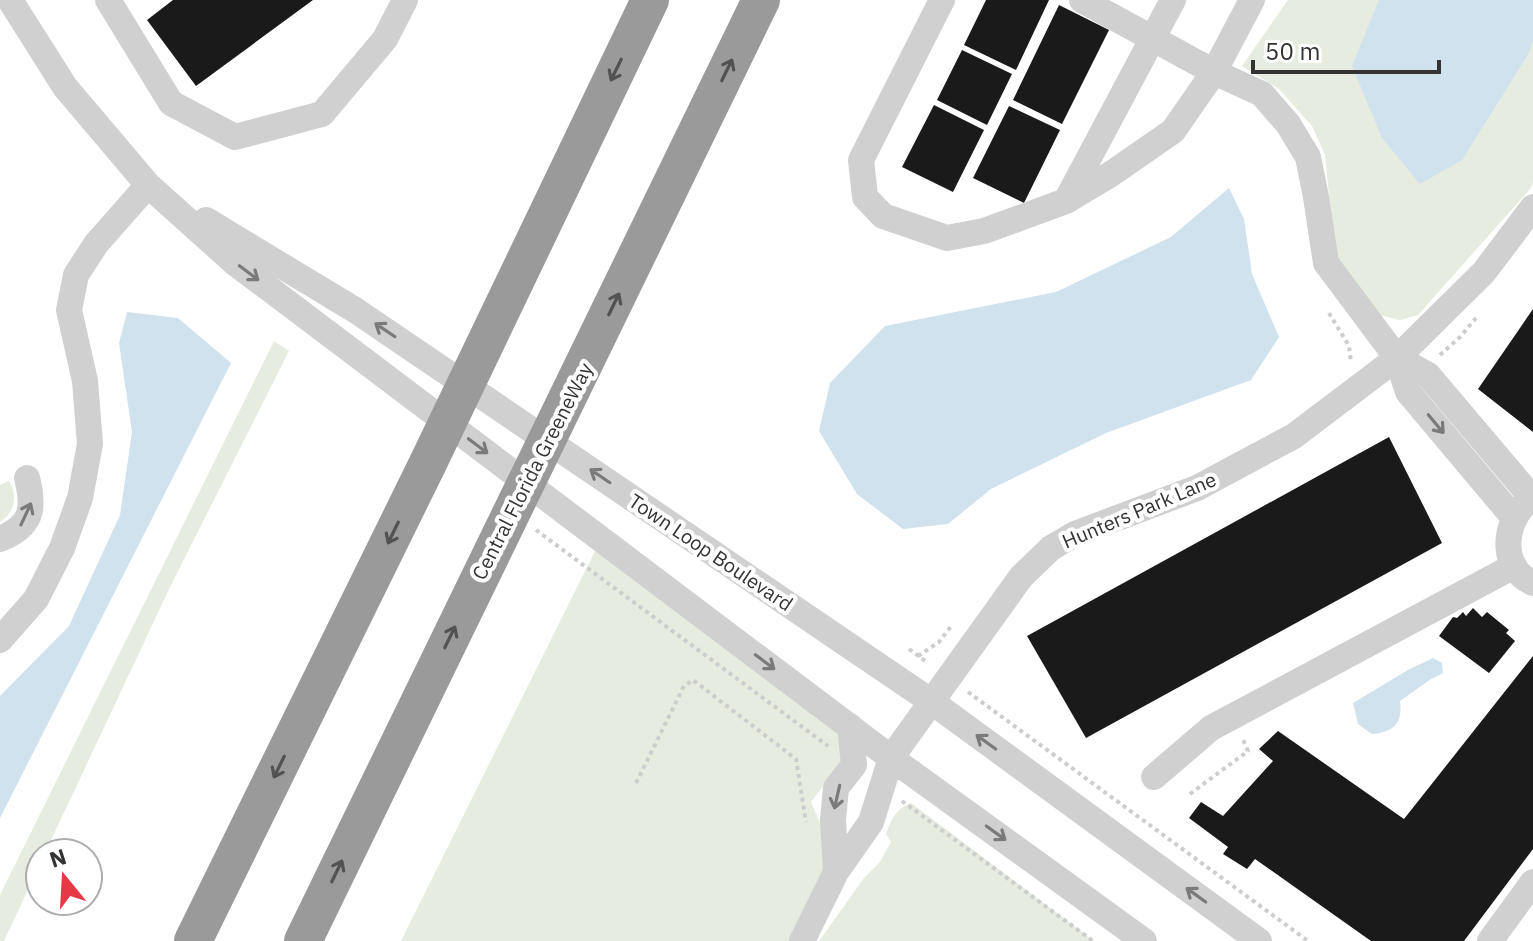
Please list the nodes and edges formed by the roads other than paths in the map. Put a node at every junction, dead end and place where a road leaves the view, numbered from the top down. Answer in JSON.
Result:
{"nodes":[{"id":1,"x":10,"y":0,"type":"edge"},
{"id":2,"x":108,"y":0,"type":"edge"},
{"id":3,"x":405,"y":0,"type":"edge"},
{"id":4,"x":650,"y":0,"type":"edge"},
{"id":5,"x":761,"y":0,"type":"edge"},
{"id":6,"x":942,"y":0,"type":"edge"},
{"id":7,"x":1082,"y":0,"type":"edge"},
{"id":8,"x":1173,"y":0,"type":"edge"},
{"id":9,"x":1252,"y":0,"type":"edge"},
{"id":10,"x":1153,"y":39,"type":"junction"},
{"id":11,"x":1214,"y":72,"type":"junction"},
{"id":12,"x":148,"y":185,"type":"junction"},
{"id":13,"x":1066,"y":201,"type":"junction"},
{"id":14,"x":1533,"y":207,"type":"edge"},
{"id":15,"x":1397,"y":358,"type":"junction"},
{"id":16,"x":27,"y":478,"type":"dead end"},
{"id":17,"x":1533,"y":499,"type":"edge"},
{"id":18,"x":1514,"y":518,"type":"junction"},
{"id":19,"x":0,"y":539,"type":"edge"},
{"id":20,"x":1524,"y":574,"type":"edge"},
{"id":21,"x":0,"y":640,"type":"edge"},
{"id":22,"x":932,"y":702,"type":"junction"},
{"id":23,"x":850,"y":726,"type":"junction"},
{"id":24,"x":891,"y":758,"type":"junction"},
{"id":25,"x":854,"y":765,"type":"junction"},
{"id":26,"x":1154,"y":777,"type":"dead end"},
{"id":27,"x":835,"y":860,"type":"junction"},
{"id":28,"x":1533,"y":882,"type":"edge"},
{"id":29,"x":193,"y":941,"type":"edge"},
{"id":30,"x":303,"y":941,"type":"edge"},
{"id":31,"x":802,"y":941,"type":"edge"},
{"id":32,"x":1144,"y":941,"type":"edge"},
{"id":33,"x":1259,"y":941,"type":"edge"},
{"id":34,"x":1490,"y":941,"type":"edge"}],
"edges":[{"from":1,"to":12,"type":"street","name":"Town Loop Boulevard"},
{"from":2,"to":3,"type":"street"},
{"from":4,"to":29,"type":"highway","one_way":true},
{"from":30,"to":5,"type":"highway","name":"Central Florida GreeneWay","one_way":true},
{"from":6,"to":13,"type":"street"},
{"from":7,"to":10,"type":"street"},
{"from":8,"to":10,"type":"street"},
{"from":9,"to":11,"type":"street"},
{"from":10,"to":11,"type":"street"},
{"from":10,"to":13,"type":"street"},
{"from":11,"to":13,"type":"street"},
{"from":11,"to":15,"type":"street"},
{"from":12,"to":21,"type":"street"},
{"from":22,"to":12,"type":"street","name":"Town Loop Boulevard","one_way":true},
{"from":12,"to":23,"type":"street","name":"Town Loop Boulevard","one_way":true},
{"from":14,"to":15,"type":"street","name":"Hunters Park Lane"},
{"from":15,"to":17,"type":"street"},
{"from":15,"to":18,"type":"street","one_way":true},
{"from":15,"to":22,"type":"street","name":"Hunters Park Lane"},
{"from":19,"to":16,"type":"street","one_way":true},
{"from":17,"to":18,"type":"street"},
{"from":18,"to":20,"type":"street"},
{"from":20,"to":26,"type":"street"},
{"from":22,"to":24,"type":"street","name":"Hunters Park Lane"},
{"from":33,"to":22,"type":"street","name":"Town Loop Boulevard","one_way":true},
{"from":23,"to":24,"type":"street","name":"Town Loop Boulevard"},
{"from":23,"to":25,"type":"street"},
{"from":24,"to":25,"type":"street"},
{"from":24,"to":27,"type":"street","name":"Hunters Park Lane"},
{"from":24,"to":32,"type":"street","name":"Town Loop Boulevard","one_way":true},
{"from":25,"to":27,"type":"street","one_way":true},
{"from":27,"to":31,"type":"street","name":"Hunters Park Lane"},
{"from":28,"to":34,"type":"street"}]}
